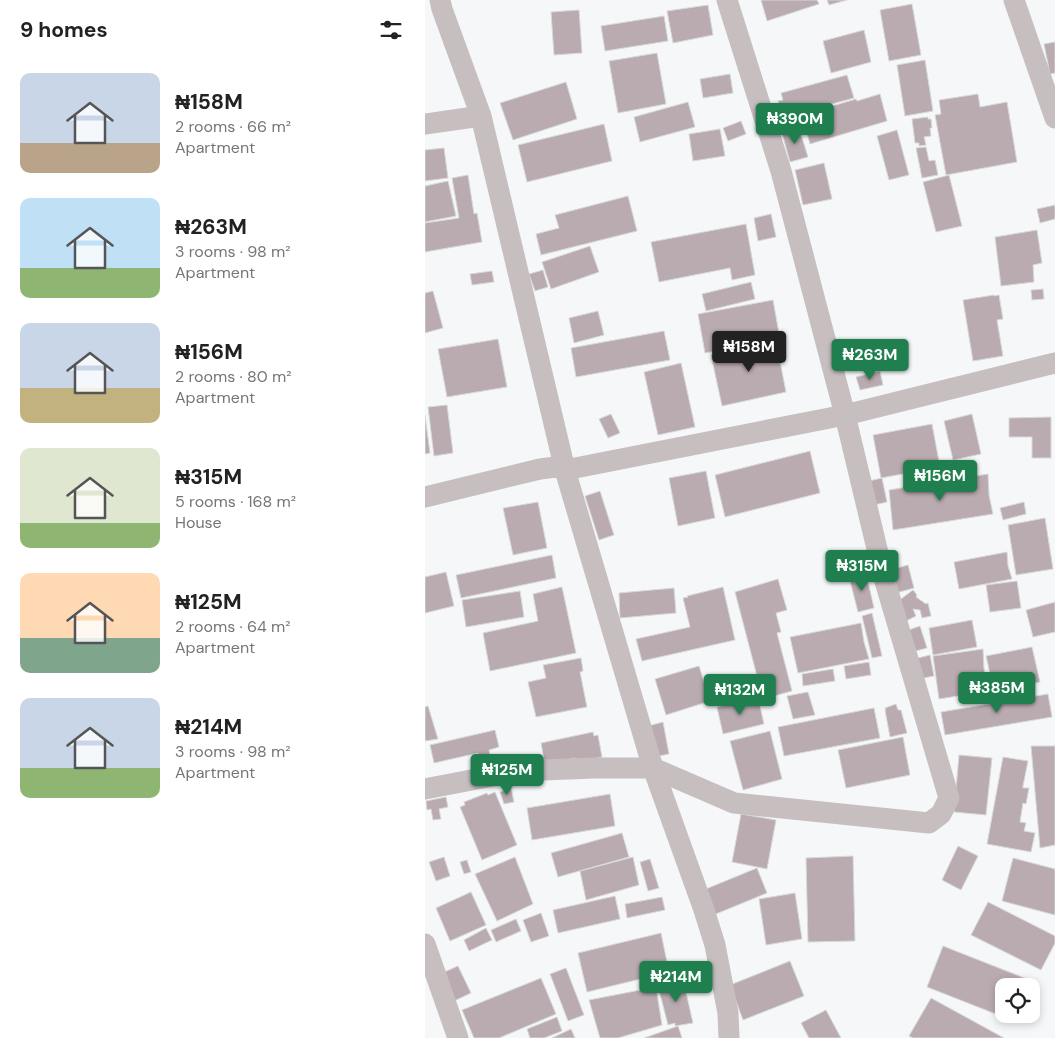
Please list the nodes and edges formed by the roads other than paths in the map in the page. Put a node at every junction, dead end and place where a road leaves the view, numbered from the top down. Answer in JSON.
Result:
{"nodes":[{"id":1,"x":440,"y":0,"type":"edge"},
{"id":2,"x":727,"y":0,"type":"edge"},
{"id":3,"x":1013,"y":0,"type":"edge"},
{"id":4,"x":481,"y":116,"type":"junction"},
{"id":5,"x":1055,"y":118,"type":"edge"},
{"id":6,"x":425,"y":124,"type":"edge"},
{"id":7,"x":1055,"y":363,"type":"edge"},
{"id":8,"x":845,"y":415,"type":"junction"},
{"id":9,"x":565,"y":470,"type":"junction"},
{"id":10,"x":425,"y":497,"type":"edge"},
{"id":11,"x":653,"y":768,"type":"junction"},
{"id":12,"x":425,"y":789,"type":"edge"},
{"id":13,"x":425,"y":944,"type":"edge"},
{"id":14,"x":458,"y":1038,"type":"edge"},
{"id":15,"x":729,"y":1038,"type":"edge"}],
"edges":[{"from":1,"to":4,"type":"street"},
{"from":2,"to":8,"type":"street"},
{"from":3,"to":5,"type":"street"},
{"from":4,"to":6,"type":"street"},
{"from":4,"to":9,"type":"street"},
{"from":7,"to":8,"type":"street"},
{"from":8,"to":9,"type":"street"},
{"from":8,"to":11,"type":"street"},
{"from":9,"to":10,"type":"street"},
{"from":9,"to":11,"type":"street"},
{"from":11,"to":12,"type":"street"},
{"from":11,"to":15,"type":"street"},
{"from":13,"to":14,"type":"street"}]}
